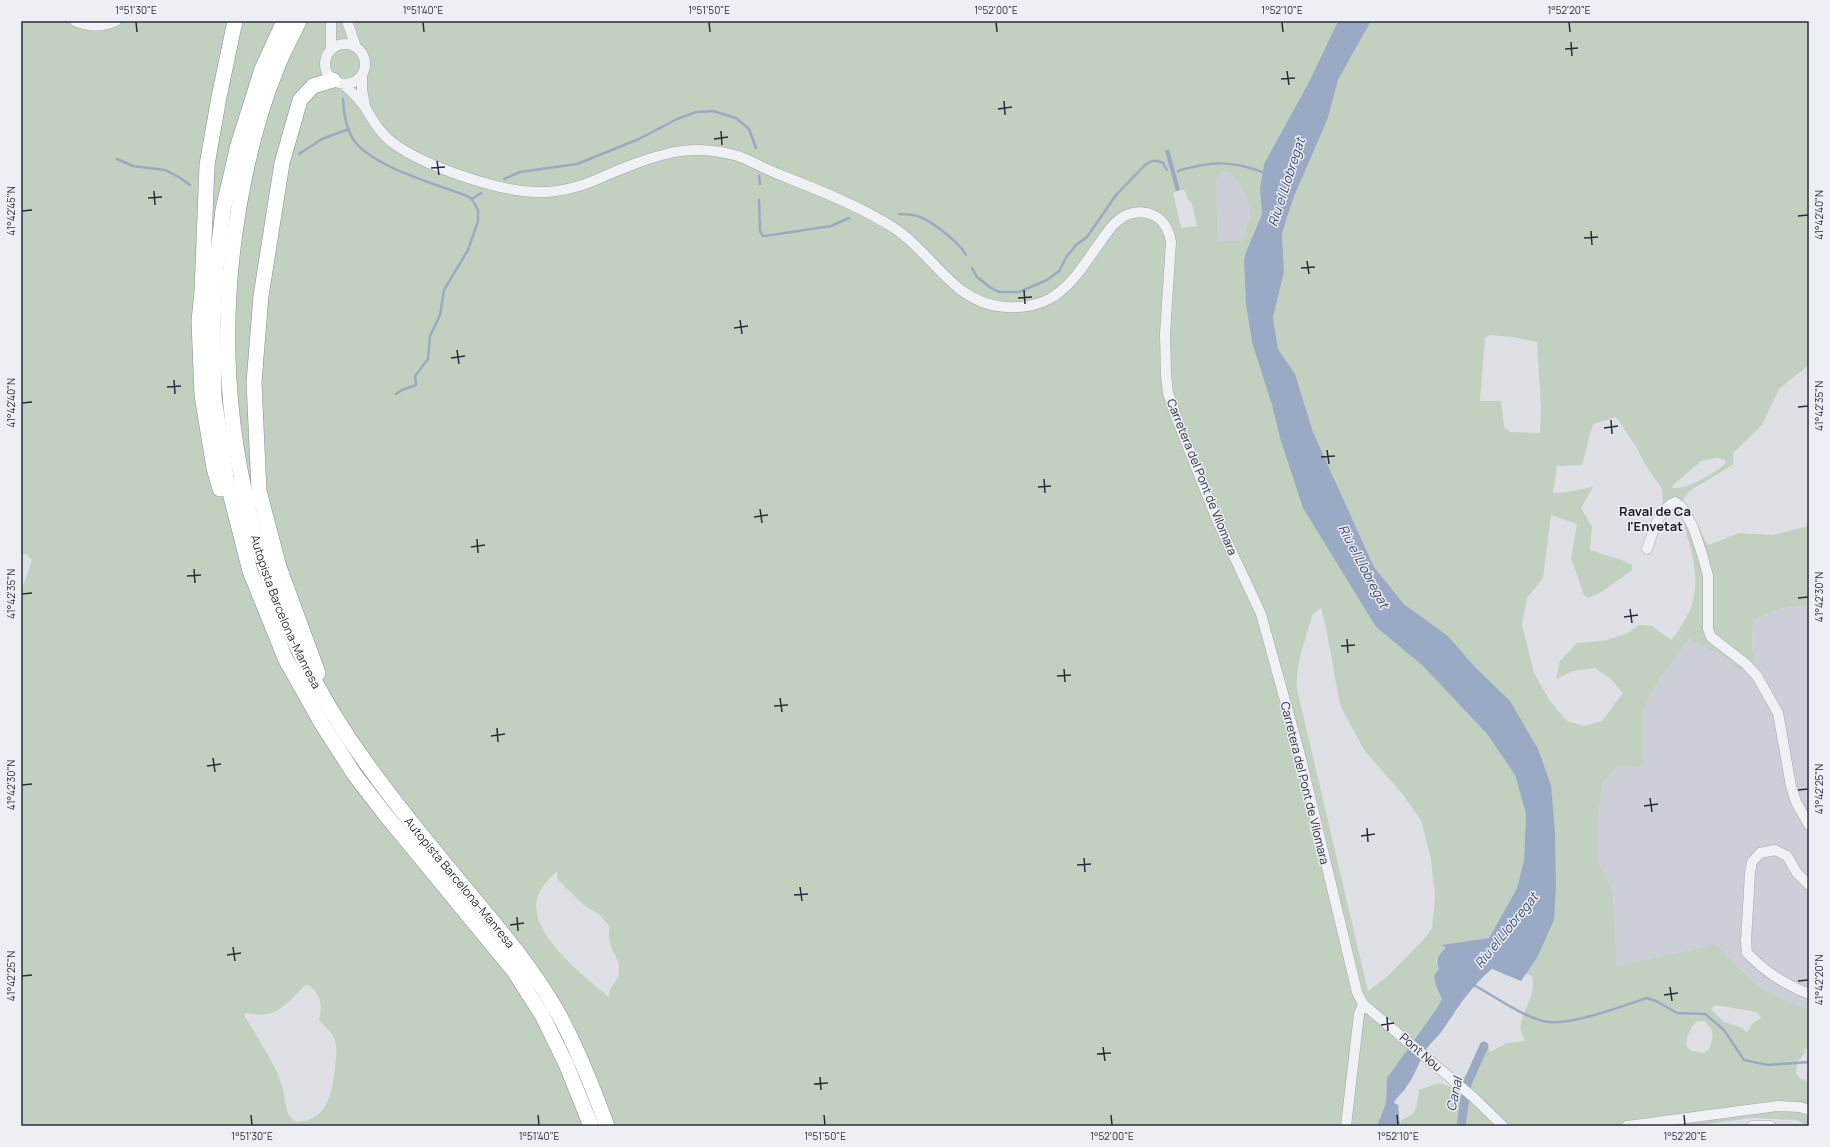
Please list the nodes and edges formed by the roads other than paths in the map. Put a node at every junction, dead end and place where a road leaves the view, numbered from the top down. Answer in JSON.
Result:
{"nodes":[{"id":1,"x":75,"y":21,"type":"edge"},
{"id":2,"x":116,"y":21,"type":"edge"},
{"id":3,"x":235,"y":21,"type":"edge"},
{"id":4,"x":284,"y":21,"type":"edge"},
{"id":5,"x":299,"y":21,"type":"edge"},
{"id":6,"x":331,"y":21,"type":"edge"},
{"id":7,"x":347,"y":21,"type":"edge"},
{"id":8,"x":101,"y":23,"type":"edge"},
{"id":9,"x":356,"y":47,"type":"junction"},
{"id":10,"x":331,"y":49,"type":"junction"},
{"id":11,"x":362,"y":75,"type":"junction"},
{"id":12,"x":338,"y":82,"type":"junction"},
{"id":13,"x":366,"y":108,"type":"junction"},
{"id":14,"x":1647,"y":549,"type":"dead end"},
{"id":15,"x":284,"y":658,"type":"junction"},
{"id":16,"x":329,"y":706,"type":"junction"},
{"id":17,"x":1809,"y":825,"type":"edge"},
{"id":18,"x":1809,"y":885,"type":"edge"},
{"id":19,"x":1809,"y":994,"type":"edge"},
{"id":20,"x":1366,"y":1006,"type":"junction"},
{"id":21,"x":1809,"y":1110,"type":"edge"},
{"id":22,"x":1661,"y":1124,"type":"edge"},
{"id":23,"x":591,"y":1126,"type":"edge"},
{"id":24,"x":607,"y":1126,"type":"edge"},
{"id":25,"x":1346,"y":1126,"type":"edge"},
{"id":26,"x":1503,"y":1126,"type":"edge"},
{"id":27,"x":1627,"y":1126,"type":"edge"},
{"id":28,"x":1752,"y":1126,"type":"edge"},
{"id":29,"x":1771,"y":1126,"type":"edge"}],
"edges":[{"from":1,"to":8,"type":"street"},
{"from":2,"to":8,"type":"street"},
{"from":3,"to":15,"type":"highway"},
{"from":4,"to":15,"type":"highway","name":"Autopista Barcelona-Manresa"},
{"from":5,"to":16,"type":"highway","name":"Autopista Barcelona-Manresa"},
{"from":6,"to":10,"type":"street"},
{"from":7,"to":9,"type":"street"},
{"from":9,"to":10,"type":"street"},
{"from":9,"to":11,"type":"street"},
{"from":10,"to":12,"type":"street"},
{"from":11,"to":12,"type":"street"},
{"from":11,"to":13,"type":"street","name":"Carretera del Pont de Vilomara"},
{"from":12,"to":13,"type":"street","name":"Carretera del Pont de Vilomara"},
{"from":12,"to":16,"type":"highway"},
{"from":13,"to":20,"type":"street","name":"Carretera del Pont de Vilomara"},
{"from":14,"to":17,"type":"street"},
{"from":15,"to":23,"type":"highway","name":"Autopista Barcelona-Manresa"},
{"from":16,"to":24,"type":"highway","name":"Autopista Barcelona-Manresa"},
{"from":18,"to":19,"type":"street"},
{"from":20,"to":25,"type":"street"},
{"from":20,"to":26,"type":"street","name":"Pont Nou"},
{"from":21,"to":22,"type":"street"},
{"from":22,"to":27,"type":"street"},
{"from":28,"to":29,"type":"street"}]}
